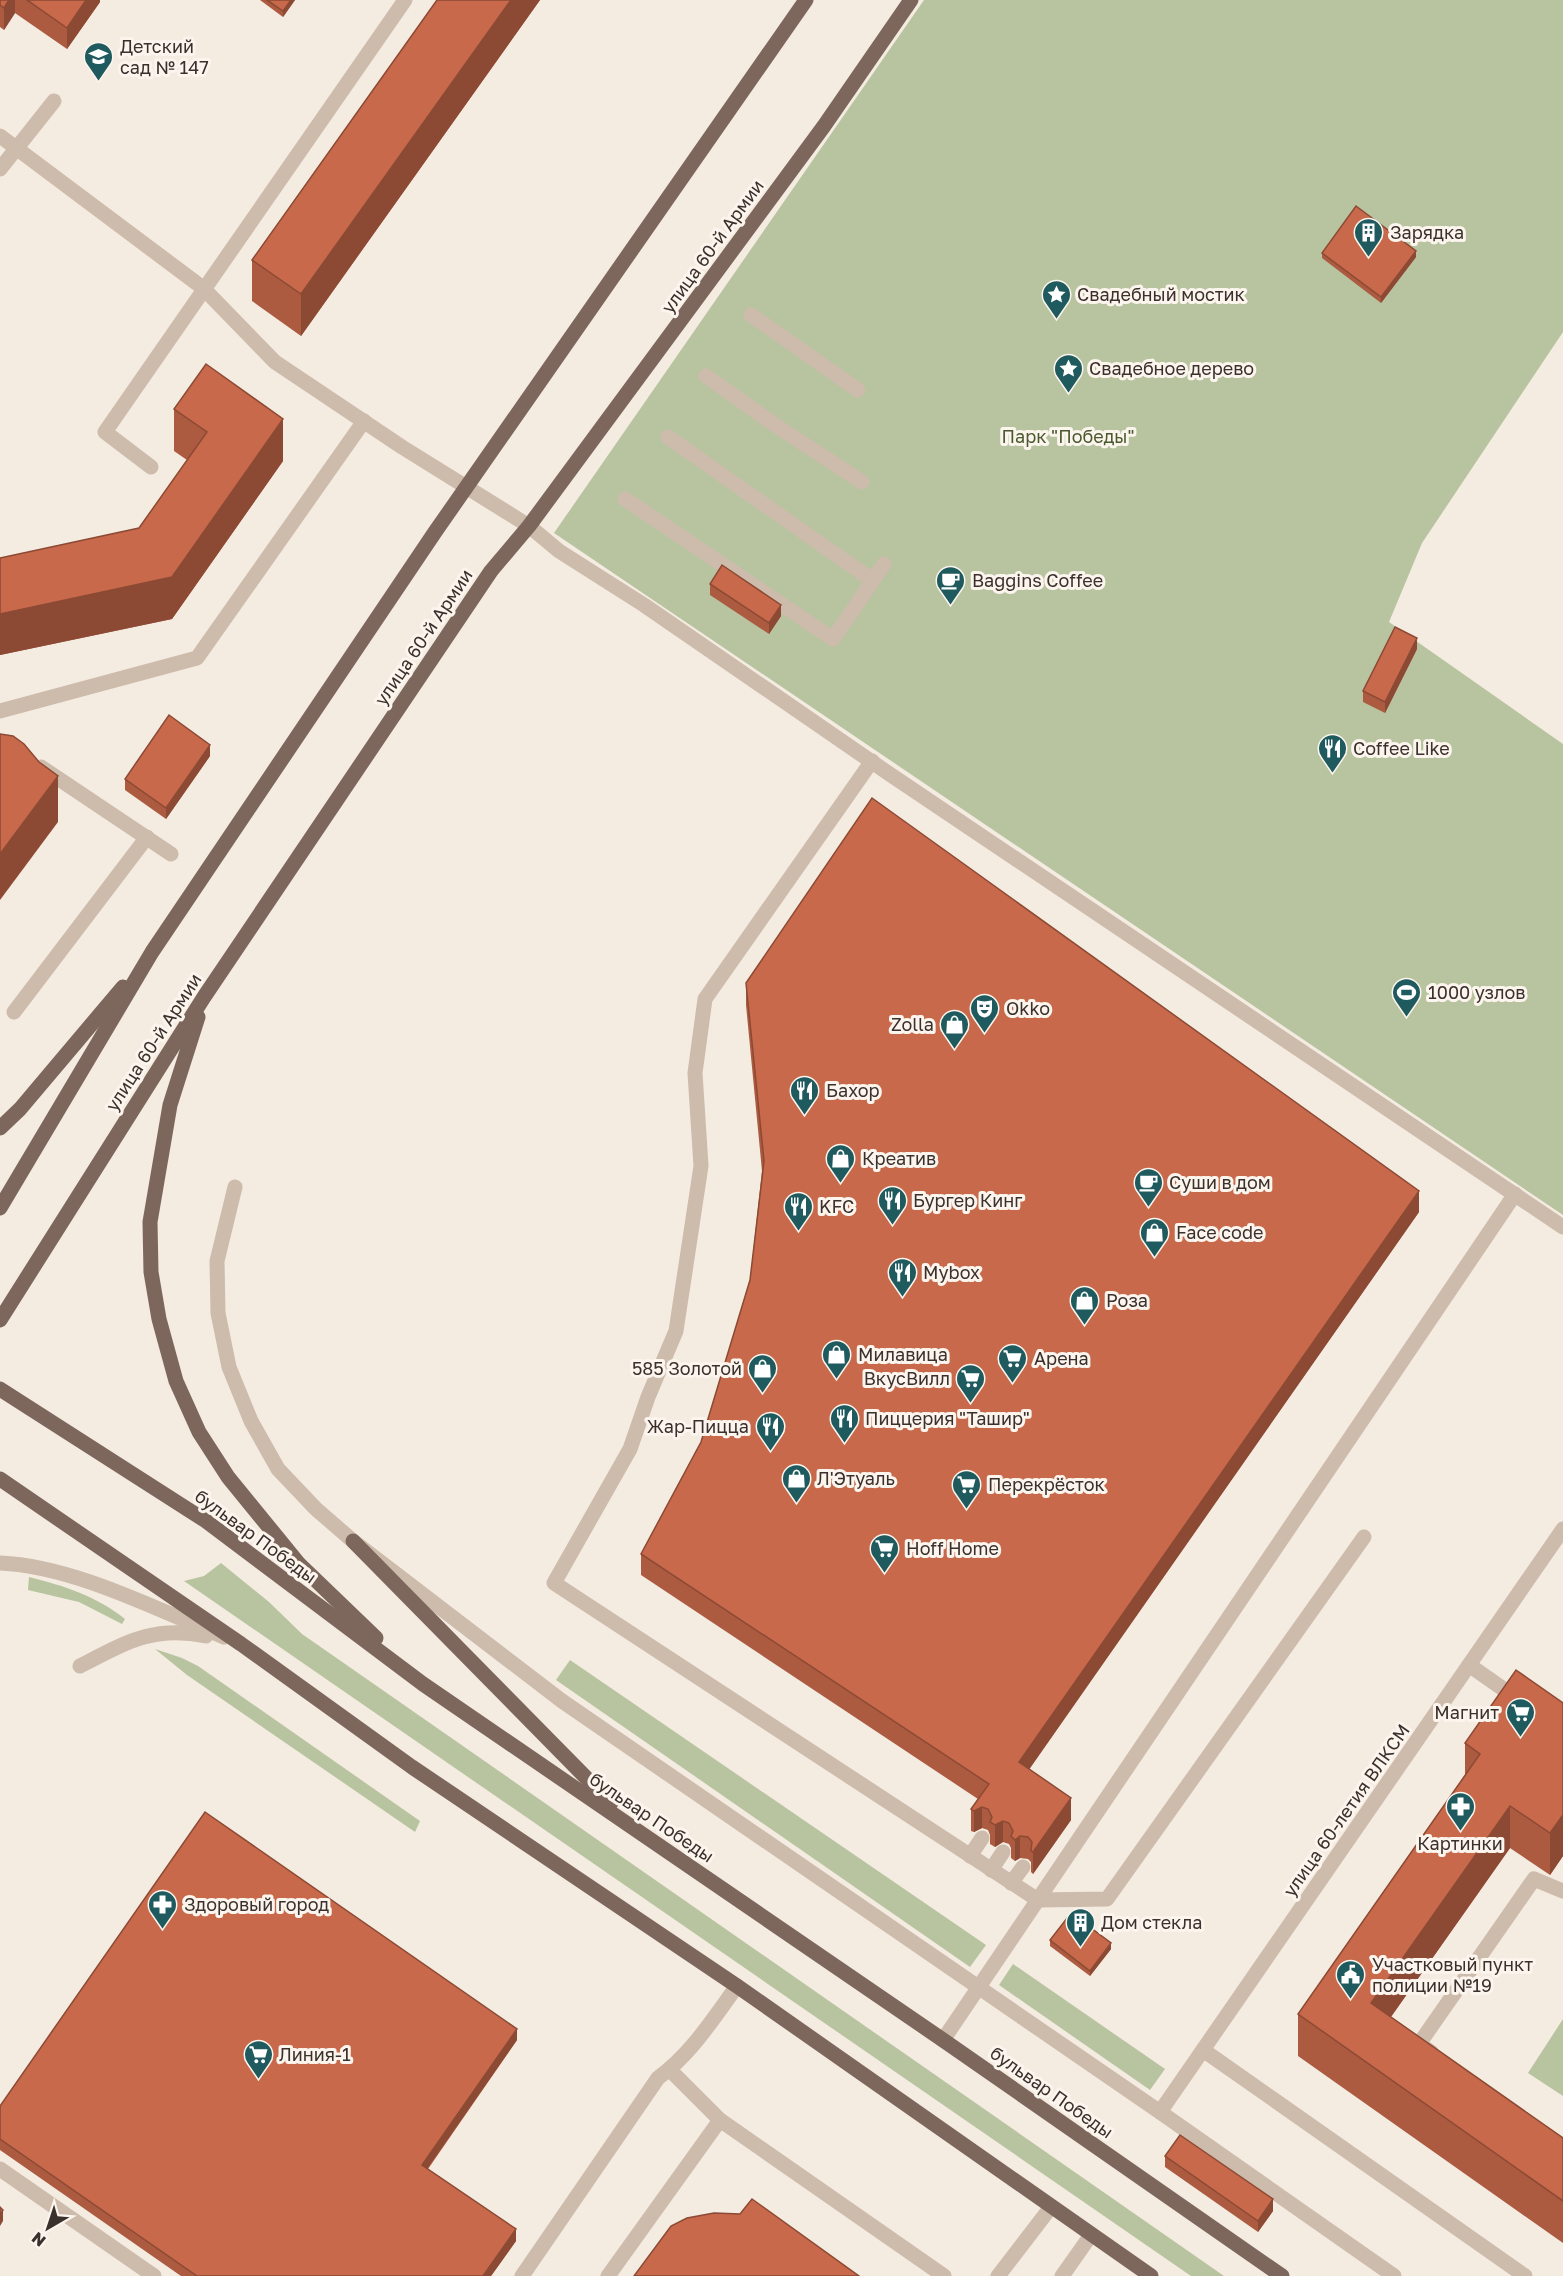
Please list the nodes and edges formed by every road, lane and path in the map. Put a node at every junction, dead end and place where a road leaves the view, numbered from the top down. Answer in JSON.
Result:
{"nodes":[{"id":1,"x":405,"y":0,"type":"edge"},
{"id":2,"x":806,"y":0,"type":"edge"},
{"id":3,"x":911,"y":0,"type":"edge"},
{"id":4,"x":54,"y":101,"type":"dead end"},
{"id":5,"x":0,"y":136,"type":"edge"},
{"id":6,"x":17,"y":148,"type":"junction"},
{"id":7,"x":0,"y":170,"type":"edge"},
{"id":8,"x":203,"y":288,"type":"junction"},
{"id":9,"x":751,"y":315,"type":"dead end"},
{"id":10,"x":706,"y":376,"type":"dead end"},
{"id":11,"x":858,"y":390,"type":"dead end"},
{"id":12,"x":364,"y":421,"type":"junction"},
{"id":13,"x":668,"y":437,"type":"dead end"},
{"id":14,"x":151,"y":467,"type":"dead end"},
{"id":15,"x":862,"y":482,"type":"dead end"},
{"id":16,"x":468,"y":486,"type":"junction"},
{"id":17,"x":625,"y":499,"type":"dead end"},
{"id":18,"x":529,"y":526,"type":"junction"},
{"id":19,"x":884,"y":564,"type":"dead end"},
{"id":20,"x":872,"y":580,"type":"junction"},
{"id":21,"x":0,"y":711,"type":"edge"},
{"id":22,"x":29,"y":760,"type":"edge"},
{"id":23,"x":872,"y":761,"type":"junction"},
{"id":24,"x":147,"y":837,"type":"junction"},
{"id":25,"x":171,"y":854,"type":"dead end"},
{"id":26,"x":152,"y":952,"type":"junction"},
{"id":27,"x":204,"y":997,"type":"junction"},
{"id":28,"x":14,"y":1012,"type":"dead end"},
{"id":29,"x":0,"y":1128,"type":"edge"},
{"id":30,"x":235,"y":1187,"type":"dead end"},
{"id":31,"x":1515,"y":1194,"type":"junction"},
{"id":32,"x":0,"y":1208,"type":"edge"},
{"id":33,"x":1563,"y":1227,"type":"edge"},
{"id":34,"x":0,"y":1320,"type":"edge"},
{"id":35,"x":0,"y":1389,"type":"edge"},
{"id":36,"x":0,"y":1479,"type":"edge"},
{"id":37,"x":1563,"y":1529,"type":"edge"},
{"id":38,"x":1364,"y":1537,"type":"dead end"},
{"id":39,"x":353,"y":1541,"type":"junction"},
{"id":40,"x":0,"y":1563,"type":"edge"},
{"id":41,"x":241,"y":1644,"type":"junction"},
{"id":42,"x":1469,"y":1665,"type":"junction"},
{"id":43,"x":80,"y":1666,"type":"dead end"},
{"id":44,"x":423,"y":1684,"type":"junction"},
{"id":45,"x":1534,"y":1710,"type":"edge"},
{"id":46,"x":636,"y":1829,"type":"junction"},
{"id":47,"x":982,"y":1838,"type":"edge"},
{"id":48,"x":1003,"y":1852,"type":"edge"},
{"id":49,"x":970,"y":1856,"type":"junction"},
{"id":50,"x":1023,"y":1867,"type":"edge"},
{"id":51,"x":991,"y":1870,"type":"junction"},
{"id":52,"x":1011,"y":1883,"type":"junction"},
{"id":53,"x":1563,"y":1891,"type":"edge"},
{"id":54,"x":1038,"y":1900,"type":"junction"},
{"id":55,"x":737,"y":1986,"type":"junction"},
{"id":56,"x":980,"y":1988,"type":"junction"},
{"id":57,"x":943,"y":2040,"type":"junction"},
{"id":58,"x":1203,"y":2050,"type":"junction"},
{"id":59,"x":1448,"y":2064,"type":"edge"},
{"id":60,"x":670,"y":2070,"type":"junction"},
{"id":61,"x":1160,"y":2112,"type":"junction"},
{"id":62,"x":720,"y":2120,"type":"junction"},
{"id":63,"x":0,"y":2169,"type":"edge"},
{"id":64,"x":1051,"y":2207,"type":"junction"},
{"id":65,"x":1091,"y":2235,"type":"junction"},
{"id":66,"x":154,"y":2276,"type":"edge"},
{"id":67,"x":522,"y":2276,"type":"edge"},
{"id":68,"x":608,"y":2276,"type":"edge"},
{"id":69,"x":944,"y":2276,"type":"edge"},
{"id":70,"x":998,"y":2276,"type":"edge"},
{"id":71,"x":1062,"y":2276,"type":"edge"},
{"id":72,"x":1151,"y":2276,"type":"edge"},
{"id":73,"x":1282,"y":2276,"type":"edge"},
{"id":74,"x":1394,"y":2276,"type":"edge"},
{"id":75,"x":1525,"y":2276,"type":"edge"}],
"edges":[{"from":1,"to":8,"type":"street"},
{"from":2,"to":16,"type":"main road"},
{"from":3,"to":18,"type":"main road","name":"улица 60-й Армии"},
{"from":4,"to":6,"type":"street"},
{"from":5,"to":6,"type":"street"},
{"from":6,"to":7,"type":"street"},
{"from":6,"to":8,"type":"street"},
{"from":8,"to":12,"type":"street"},
{"from":8,"to":14,"type":"street"},
{"from":9,"to":11,"type":"street"},
{"from":10,"to":15,"type":"street"},
{"from":12,"to":16,"type":"street"},
{"from":12,"to":21,"type":"street"},
{"from":13,"to":20,"type":"street"},
{"from":16,"to":18,"type":"street"},
{"from":16,"to":26,"type":"main road"},
{"from":17,"to":20,"type":"street"},
{"from":18,"to":23,"type":"street"},
{"from":18,"to":27,"type":"main road","name":"улица 60-й Армии"},
{"from":19,"to":20,"type":"street"},
{"from":22,"to":24,"type":"street"},
{"from":23,"to":31,"type":"street"},
{"from":23,"to":49,"type":"street"},
{"from":24,"to":25,"type":"street"},
{"from":24,"to":28,"type":"street"},
{"from":26,"to":29,"type":"main road"},
{"from":26,"to":32,"type":"main road"},
{"from":27,"to":34,"type":"main road","name":"улица 60-й Армии"},
{"from":27,"to":44,"type":"main road"},
{"from":30,"to":39,"type":"street"},
{"from":31,"to":33,"type":"street"},
{"from":31,"to":54,"type":"street"},
{"from":35,"to":44,"type":"main road","name":"бульвар Победы"},
{"from":36,"to":41,"type":"main road"},
{"from":37,"to":42,"type":"street","name":"улица 60-летия ВЛКСМ"},
{"from":38,"to":54,"type":"street"},
{"from":39,"to":46,"type":"main road"},
{"from":39,"to":56,"type":"street"},
{"from":40,"to":41,"type":"street"},
{"from":41,"to":43,"type":"street"},
{"from":41,"to":55,"type":"main road"},
{"from":42,"to":45,"type":"street"},
{"from":42,"to":58,"type":"street","name":"улица 60-летия ВЛКСМ"},
{"from":44,"to":46,"type":"main road","name":"бульвар Победы"},
{"from":46,"to":57,"type":"main road","name":"бульвар Победы"},
{"from":47,"to":49,"type":"street"},
{"from":48,"to":51,"type":"street"},
{"from":49,"to":51,"type":"street"},
{"from":50,"to":52,"type":"street"},
{"from":51,"to":52,"type":"street"},
{"from":52,"to":54,"type":"street"},
{"from":53,"to":59,"type":"street"},
{"from":54,"to":56,"type":"street"},
{"from":55,"to":60,"type":"street"},
{"from":55,"to":64,"type":"main road"},
{"from":56,"to":57,"type":"street"},
{"from":56,"to":61,"type":"street"},
{"from":57,"to":73,"type":"main road","name":"бульвар Победы"},
{"from":58,"to":61,"type":"street","name":"улица 60-летия ВЛКСМ"},
{"from":58,"to":75,"type":"street"},
{"from":60,"to":62,"type":"street"},
{"from":60,"to":67,"type":"street"},
{"from":61,"to":74,"type":"street"},
{"from":62,"to":68,"type":"street"},
{"from":62,"to":69,"type":"street"},
{"from":63,"to":66,"type":"street"},
{"from":64,"to":65,"type":"main road"},
{"from":64,"to":70,"type":"street"},
{"from":65,"to":71,"type":"street"},
{"from":65,"to":72,"type":"main road"}]}
